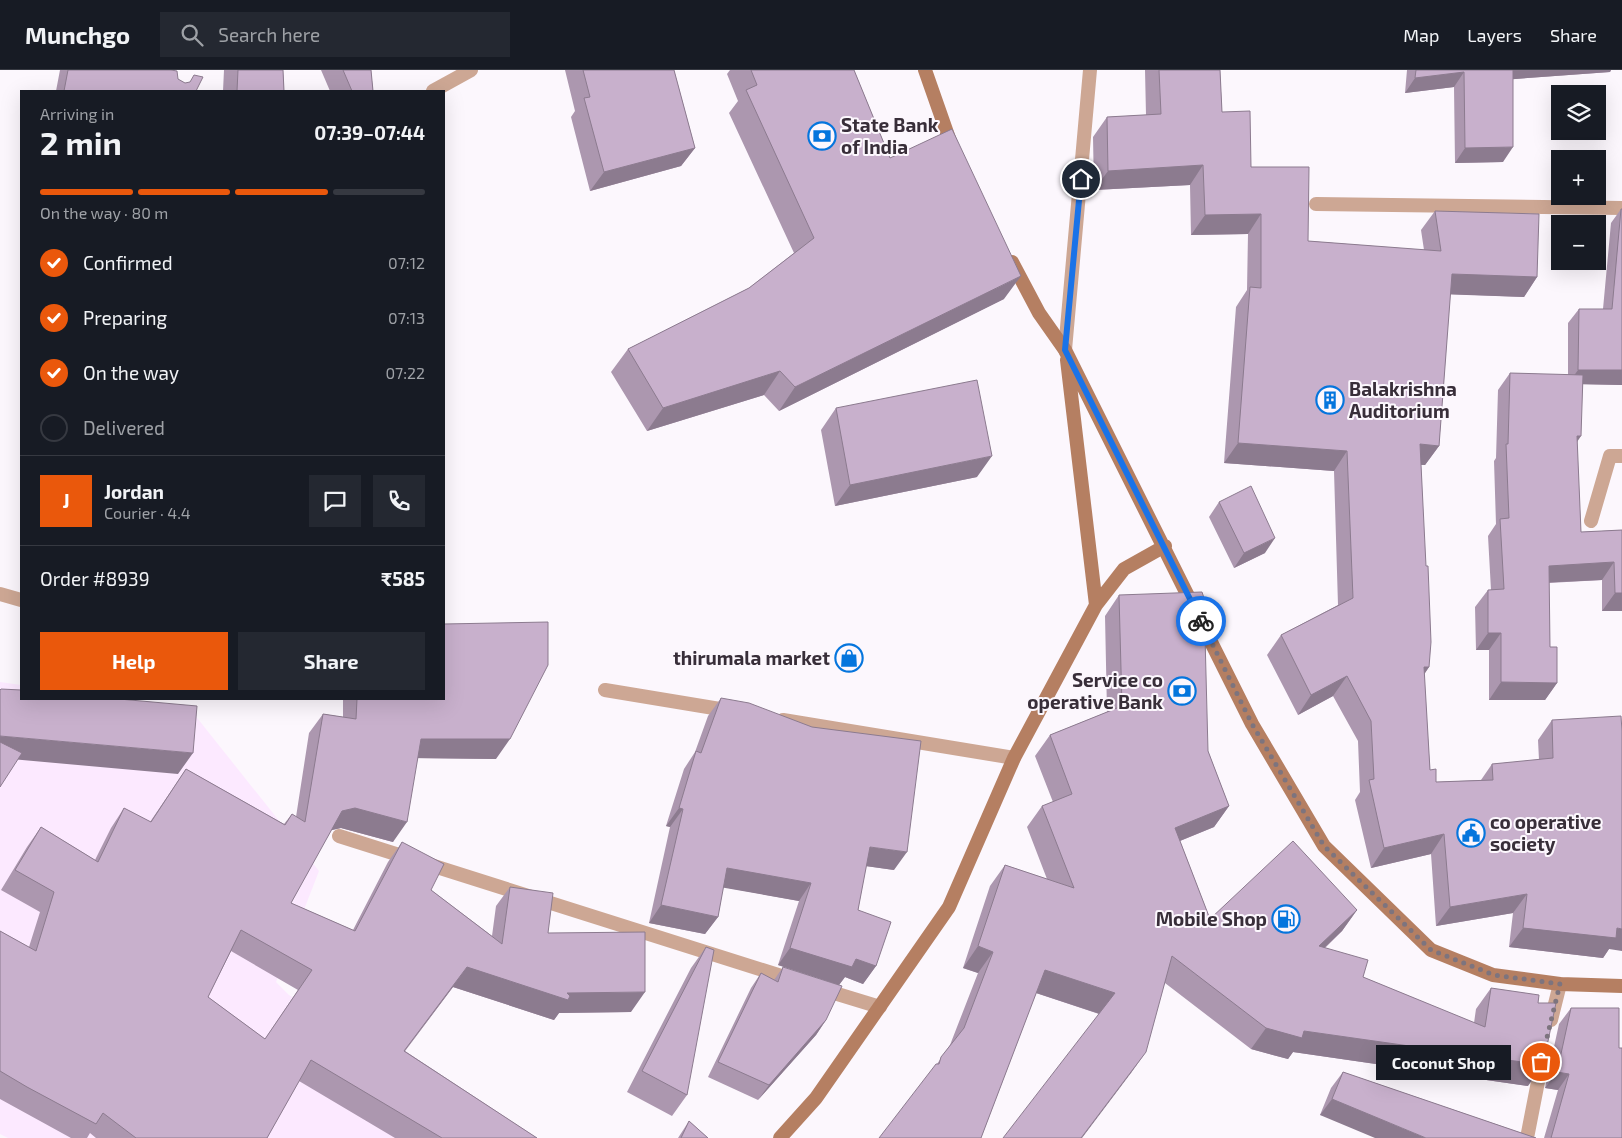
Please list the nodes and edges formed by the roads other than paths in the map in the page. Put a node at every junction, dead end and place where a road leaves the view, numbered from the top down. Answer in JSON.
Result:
{"nodes":[{"id":1,"x":471,"y":70,"type":"edge"},
{"id":2,"x":926,"y":70,"type":"edge"},
{"id":3,"x":1090,"y":70,"type":"edge"},
{"id":4,"x":435,"y":90,"type":"edge"},
{"id":5,"x":957,"y":158,"type":"edge"},
{"id":6,"x":1316,"y":204,"type":"dead end"},
{"id":7,"x":1622,"y":208,"type":"edge"},
{"id":8,"x":1007,"y":252,"type":"edge"},
{"id":9,"x":1065,"y":350,"type":"junction"},
{"id":10,"x":1622,"y":456,"type":"edge"},
{"id":11,"x":1591,"y":521,"type":"dead end"},
{"id":12,"x":1165,"y":546,"type":"junction"},
{"id":13,"x":0,"y":594,"type":"edge"},
{"id":14,"x":20,"y":600,"type":"edge"},
{"id":15,"x":1096,"y":605,"type":"junction"},
{"id":16,"x":605,"y":690,"type":"dead end"},
{"id":17,"x":741,"y":713,"type":"edge"},
{"id":18,"x":771,"y":718,"type":"edge"},
{"id":19,"x":1014,"y":758,"type":"junction"},
{"id":20,"x":339,"y":836,"type":"edge"},
{"id":21,"x":1560,"y":984,"type":"junction"},
{"id":22,"x":1622,"y":986,"type":"edge"},
{"id":23,"x":880,"y":1008,"type":"junction"},
{"id":24,"x":780,"y":1138,"type":"edge"},
{"id":25,"x":1528,"y":1138,"type":"edge"}],
"edges":[{"from":1,"to":4,"type":"street"},
{"from":2,"to":5,"type":"main road"},
{"from":3,"to":9,"type":"street"},
{"from":6,"to":7,"type":"street"},
{"from":8,"to":9,"type":"main road"},
{"from":9,"to":12,"type":"main road"},
{"from":9,"to":15,"type":"main road"},
{"from":10,"to":11,"type":"street"},
{"from":12,"to":15,"type":"main road"},
{"from":12,"to":21,"type":"main road"},
{"from":13,"to":14,"type":"street"},
{"from":15,"to":19,"type":"main road"},
{"from":16,"to":17,"type":"street"},
{"from":18,"to":19,"type":"street"},
{"from":19,"to":23,"type":"main road"},
{"from":20,"to":23,"type":"street"},
{"from":21,"to":22,"type":"main road"},
{"from":21,"to":25,"type":"street"},
{"from":23,"to":24,"type":"main road"}]}
